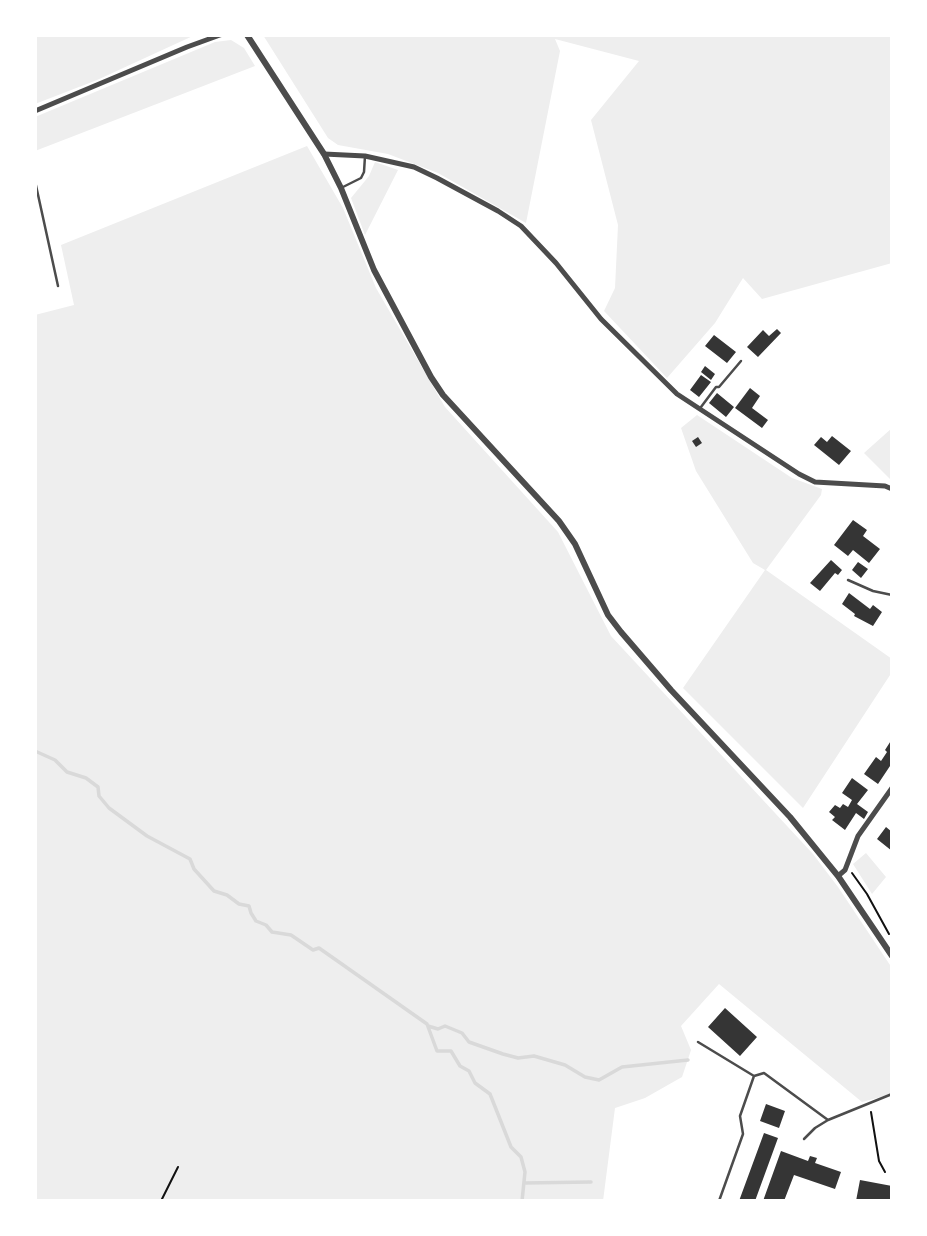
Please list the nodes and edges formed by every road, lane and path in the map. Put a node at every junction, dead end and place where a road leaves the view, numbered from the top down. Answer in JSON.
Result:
{"nodes":[{"id":1,"x":220,"y":35,"type":"edge"},
{"id":2,"x":247,"y":35,"type":"edge"},
{"id":3,"x":35,"y":111,"type":"edge"},
{"id":4,"x":324,"y":154,"type":"junction"},
{"id":5,"x":365,"y":156,"type":"junction"},
{"id":6,"x":35,"y":181,"type":"edge"},
{"id":7,"x":341,"y":188,"type":"junction"},
{"id":8,"x":58,"y":286,"type":"dead end"},
{"id":9,"x":741,"y":361,"type":"dead end"},
{"id":10,"x":700,"y":409,"type":"junction"},
{"id":11,"x":892,"y":489,"type":"edge"},
{"id":12,"x":848,"y":580,"type":"dead end"},
{"id":13,"x":892,"y":595,"type":"edge"},
{"id":14,"x":892,"y":788,"type":"edge"},
{"id":15,"x":838,"y":876,"type":"junction"},
{"id":16,"x":858,"y":880,"type":"dead end"},
{"id":17,"x":892,"y":938,"type":"edge"},
{"id":18,"x":892,"y":956,"type":"edge"},
{"id":19,"x":698,"y":1042,"type":"dead end"},
{"id":20,"x":754,"y":1076,"type":"junction"},
{"id":21,"x":892,"y":1094,"type":"edge"},
{"id":22,"x":869,"y":1103,"type":"junction"},
{"id":23,"x":828,"y":1120,"type":"junction"},
{"id":24,"x":804,"y":1139,"type":"dead end"},
{"id":25,"x":178,"y":1167,"type":"dead end"},
{"id":26,"x":885,"y":1172,"type":"dead end"},
{"id":27,"x":160,"y":1201,"type":"edge"},
{"id":28,"x":719,"y":1201,"type":"edge"}],
"edges":[{"from":1,"to":3,"type":"street"},
{"from":2,"to":4,"type":"street"},
{"from":4,"to":5,"type":"street"},
{"from":4,"to":7,"type":"street"},
{"from":5,"to":7,"type":"lane"},
{"from":5,"to":10,"type":"street"},
{"from":6,"to":8,"type":"lane"},
{"from":7,"to":15,"type":"street"},
{"from":9,"to":10,"type":"lane"},
{"from":10,"to":11,"type":"street"},
{"from":12,"to":13,"type":"lane"},
{"from":14,"to":15,"type":"street"},
{"from":15,"to":18,"type":"street"},
{"from":16,"to":17,"type":"path"},
{"from":19,"to":20,"type":"lane"},
{"from":20,"to":23,"type":"lane"},
{"from":20,"to":28,"type":"lane"},
{"from":21,"to":22,"type":"lane"},
{"from":22,"to":23,"type":"lane"},
{"from":22,"to":26,"type":"path"},
{"from":23,"to":24,"type":"lane"},
{"from":25,"to":27,"type":"path"}]}
